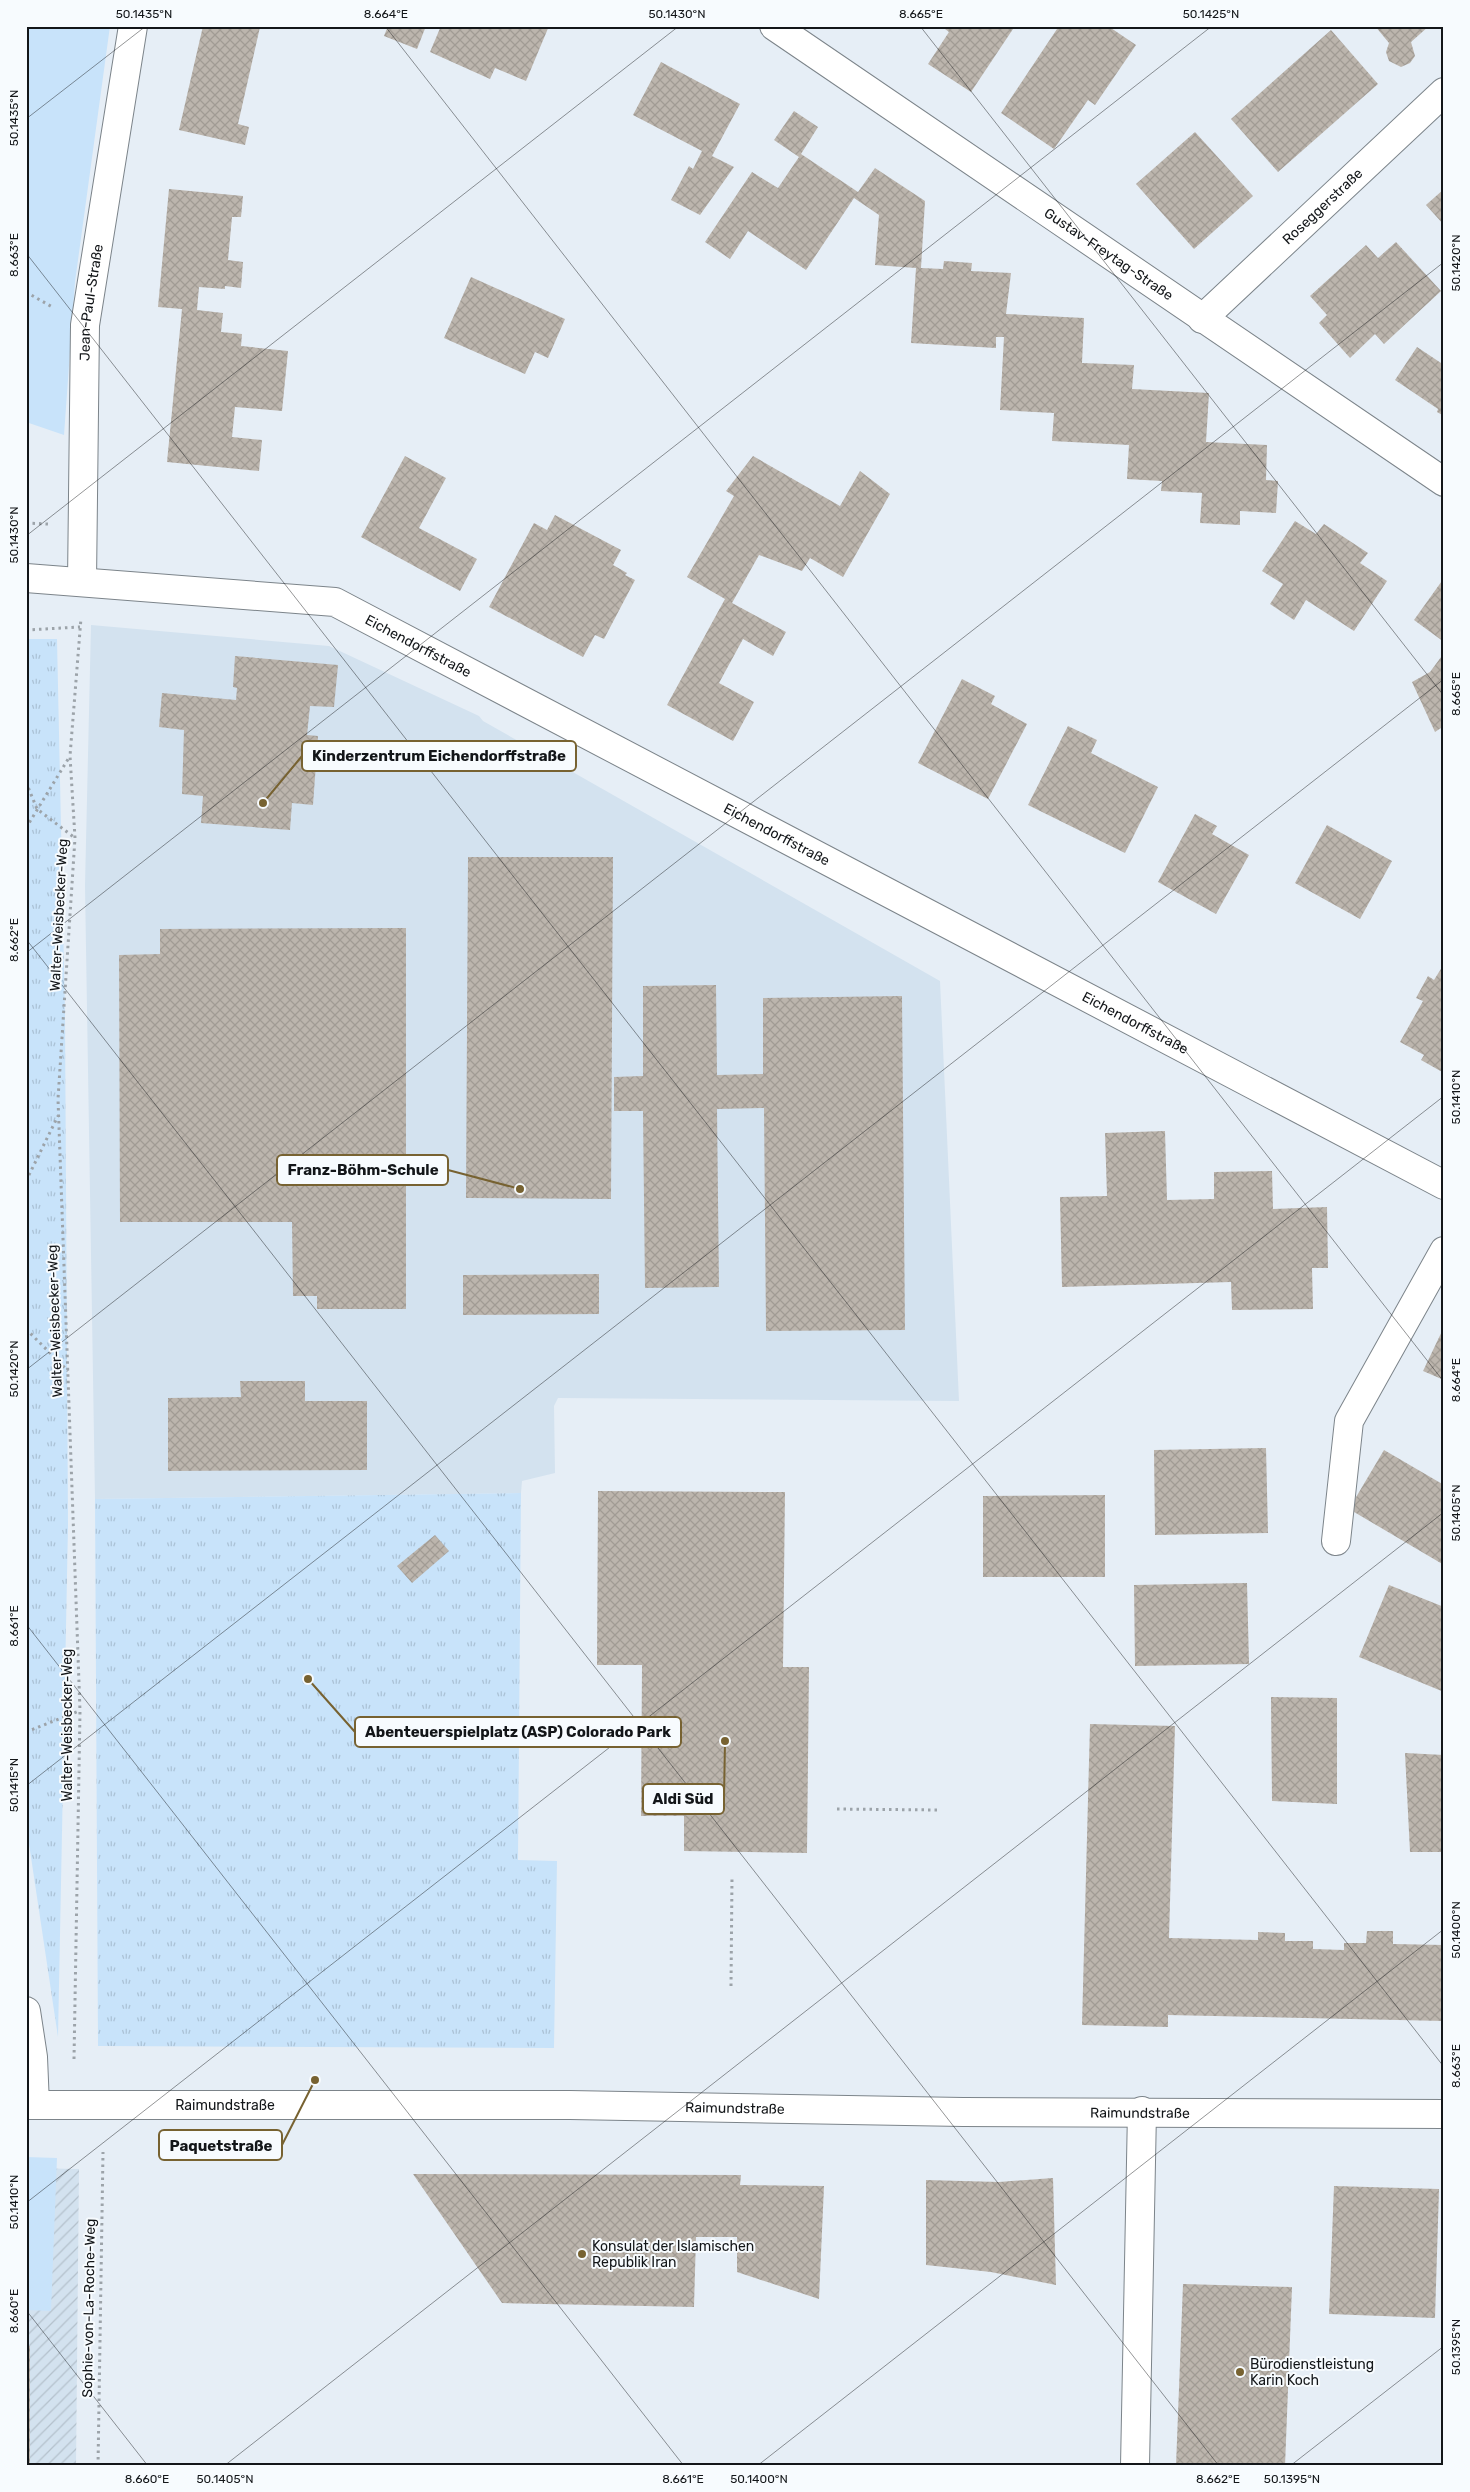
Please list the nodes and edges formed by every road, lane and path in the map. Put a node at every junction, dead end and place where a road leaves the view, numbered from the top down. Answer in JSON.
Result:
{"nodes":[{"id":1,"x":133,"y":26,"type":"edge"},
{"id":2,"x":774,"y":26,"type":"edge"},
{"id":3,"x":1444,"y":92,"type":"edge"},
{"id":4,"x":1202,"y":319,"type":"junction"},
{"id":5,"x":1444,"y":482,"type":"edge"},
{"id":6,"x":26,"y":578,"type":"edge"},
{"id":7,"x":82,"y":582,"type":"junction"},
{"id":8,"x":80,"y":626,"type":"junction"},
{"id":9,"x":26,"y":630,"type":"edge"},
{"id":10,"x":70,"y":756,"type":"junction"},
{"id":11,"x":26,"y":782,"type":"edge"},
{"id":12,"x":37,"y":809,"type":"junction"},
{"id":13,"x":26,"y":828,"type":"edge"},
{"id":14,"x":75,"y":838,"type":"junction"},
{"id":15,"x":59,"y":1114,"type":"junction"},
{"id":16,"x":26,"y":1180,"type":"edge"},
{"id":17,"x":1444,"y":1185,"type":"edge"},
{"id":18,"x":1444,"y":1251,"type":"edge"},
{"id":19,"x":26,"y":1329,"type":"edge"},
{"id":20,"x":68,"y":1371,"type":"junction"},
{"id":21,"x":1336,"y":1542,"type":"dead end"},
{"id":22,"x":80,"y":1711,"type":"junction"},
{"id":23,"x":26,"y":1732,"type":"edge"},
{"id":24,"x":837,"y":1809,"type":"dead end"},
{"id":25,"x":937,"y":1810,"type":"dead end"},
{"id":26,"x":732,"y":1876,"type":"dead end"},
{"id":27,"x":731,"y":1986,"type":"dead end"},
{"id":28,"x":26,"y":2011,"type":"edge"},
{"id":29,"x":74,"y":2059,"type":"dead end"},
{"id":30,"x":31,"y":2105,"type":"edge"},
{"id":31,"x":1142,"y":2111,"type":"junction"},
{"id":32,"x":1444,"y":2114,"type":"edge"},
{"id":33,"x":103,"y":2152,"type":"dead end"},
{"id":34,"x":98,"y":2466,"type":"edge"},
{"id":35,"x":1135,"y":2466,"type":"edge"}],
"edges":[{"from":1,"to":7,"type":"street","name":"Jean-Paul-Straße"},
{"from":2,"to":4,"type":"street","name":"Gustav-Freytag-Straße"},
{"from":3,"to":4,"type":"street","name":"Roseggerstraße"},
{"from":4,"to":5,"type":"street","name":"Gustav-Freytag-Straße"},
{"from":6,"to":7,"type":"street","name":"Eichendorffstraße"},
{"from":7,"to":8,"type":"path","name":"Walter-Weisbecker-Weg"},
{"from":7,"to":17,"type":"street","name":"Eichendorffstraße"},
{"from":8,"to":9,"type":"path"},
{"from":8,"to":10,"type":"path","name":"Walter-Weisbecker-Weg"},
{"from":10,"to":12,"type":"path"},
{"from":10,"to":14,"type":"path","name":"Walter-Weisbecker-Weg"},
{"from":11,"to":12,"type":"path"},
{"from":12,"to":13,"type":"path"},
{"from":12,"to":14,"type":"path"},
{"from":14,"to":15,"type":"path","name":"Walter-Weisbecker-Weg"},
{"from":15,"to":16,"type":"path"},
{"from":15,"to":20,"type":"path","name":"Walter-Weisbecker-Weg"},
{"from":18,"to":21,"type":"street"},
{"from":19,"to":20,"type":"path"},
{"from":20,"to":22,"type":"path","name":"Walter-Weisbecker-Weg"},
{"from":22,"to":23,"type":"path"},
{"from":22,"to":29,"type":"path","name":"Walter-Weisbecker-Weg"},
{"from":24,"to":25,"type":"path"},
{"from":26,"to":27,"type":"path"},
{"from":28,"to":30,"type":"street"},
{"from":30,"to":31,"type":"street","name":"Raimundstraße"},
{"from":31,"to":32,"type":"street","name":"Raimundstraße"},
{"from":31,"to":35,"type":"street"},
{"from":33,"to":34,"type":"path","name":"Sophie-von-La-Roche-Weg"}]}
